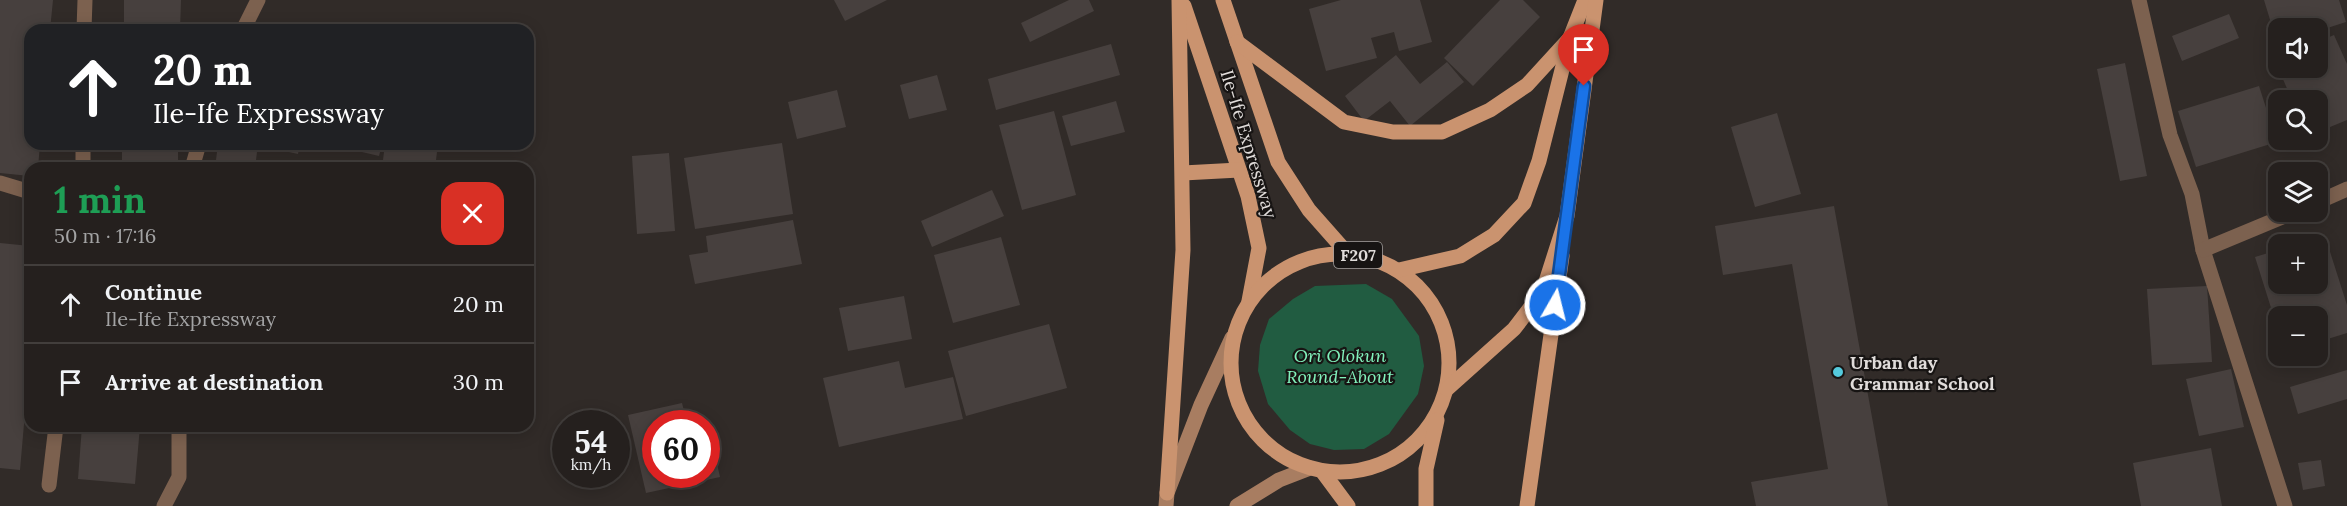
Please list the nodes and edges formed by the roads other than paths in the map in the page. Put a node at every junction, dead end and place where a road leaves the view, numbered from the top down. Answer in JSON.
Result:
{"nodes":[{"id":1,"x":85,"y":0,"type":"edge"},
{"id":2,"x":258,"y":0,"type":"edge"},
{"id":3,"x":1180,"y":0,"type":"edge"},
{"id":4,"x":1223,"y":0,"type":"edge"},
{"id":5,"x":1585,"y":0,"type":"edge"},
{"id":6,"x":1596,"y":0,"type":"edge"},
{"id":7,"x":2139,"y":0,"type":"edge"},
{"id":8,"x":84,"y":24,"type":"edge"},
{"id":9,"x":246,"y":24,"type":"edge"},
{"id":10,"x":1570,"y":38,"type":"junction"},
{"id":11,"x":1237,"y":42,"type":"junction"},
{"id":12,"x":1239,"y":170,"type":"junction"},
{"id":13,"x":1183,"y":173,"type":"junction"},
{"id":14,"x":0,"y":183,"type":"edge"},
{"id":15,"x":2347,"y":189,"type":"edge"},
{"id":16,"x":24,"y":190,"type":"edge"},
{"id":17,"x":2328,"y":198,"type":"edge"},
{"id":18,"x":1567,"y":216,"type":"junction"},
{"id":19,"x":2270,"y":222,"type":"edge"},
{"id":20,"x":2202,"y":250,"type":"junction"},
{"id":21,"x":1347,"y":253,"type":"junction"},
{"id":22,"x":1399,"y":270,"type":"junction"},
{"id":23,"x":1248,"y":301,"type":"junction"},
{"id":24,"x":1232,"y":338,"type":"junction"},
{"id":25,"x":1447,"y":389,"type":"junction"},
{"id":26,"x":1439,"y":413,"type":"junction"},
{"id":27,"x":55,"y":432,"type":"edge"},
{"id":28,"x":179,"y":432,"type":"edge"},
{"id":29,"x":1316,"y":470,"type":"junction"},
{"id":30,"x":49,"y":486,"type":"dead end"},
{"id":31,"x":1166,"y":499,"type":"edge"},
{"id":32,"x":164,"y":506,"type":"edge"},
{"id":33,"x":1238,"y":506,"type":"edge"},
{"id":34,"x":1348,"y":506,"type":"edge"},
{"id":35,"x":1426,"y":506,"type":"edge"},
{"id":36,"x":1527,"y":506,"type":"edge"},
{"id":37,"x":2285,"y":506,"type":"edge"}],
"edges":[{"from":1,"to":8,"type":"street"},
{"from":2,"to":9,"type":"street"},
{"from":3,"to":12,"type":"main road","name":"Ile-Ife Expressway","number":"F207"},
{"from":3,"to":13,"type":"main road"},
{"from":4,"to":11,"type":"main road","name":"Ile-Ife Expressway","number":"F207"},
{"from":5,"to":10,"type":"main road","number":"F207"},
{"from":6,"to":18,"type":"main road","number":"F207"},
{"from":7,"to":20,"type":"street"},
{"from":10,"to":11,"type":"main road"},
{"from":10,"to":22,"type":"main road","number":"F207"},
{"from":11,"to":21,"type":"main road","name":"Ile-Ife Expressway","number":"F207"},
{"from":12,"to":13,"type":"main road"},
{"from":12,"to":23,"type":"main road","name":"Ile-Ife Expressway","number":"F207"},
{"from":13,"to":31,"type":"main road"},
{"from":14,"to":16,"type":"street"},
{"from":15,"to":17,"type":"street"},
{"from":18,"to":25,"type":"main road","number":"F207"},
{"from":18,"to":36,"type":"main road"},
{"from":19,"to":20,"type":"street"},
{"from":20,"to":37,"type":"street"},
{"from":21,"to":22,"type":"main road","number":"F207"},
{"from":21,"to":23,"type":"main road","number":"F207"},
{"from":22,"to":25,"type":"main road","number":"F207"},
{"from":23,"to":24,"type":"main road","number":"F207"},
{"from":24,"to":29,"type":"main road","number":"F207"},
{"from":24,"to":31,"type":"main road"},
{"from":25,"to":26,"type":"main road","number":"F207"},
{"from":26,"to":29,"type":"main road","number":"F207"},
{"from":26,"to":35,"type":"main road","number":"F207"},
{"from":27,"to":30,"type":"street"},
{"from":28,"to":32,"type":"street"},
{"from":29,"to":33,"type":"main road"},
{"from":29,"to":34,"type":"main road","number":"F207"}]}
